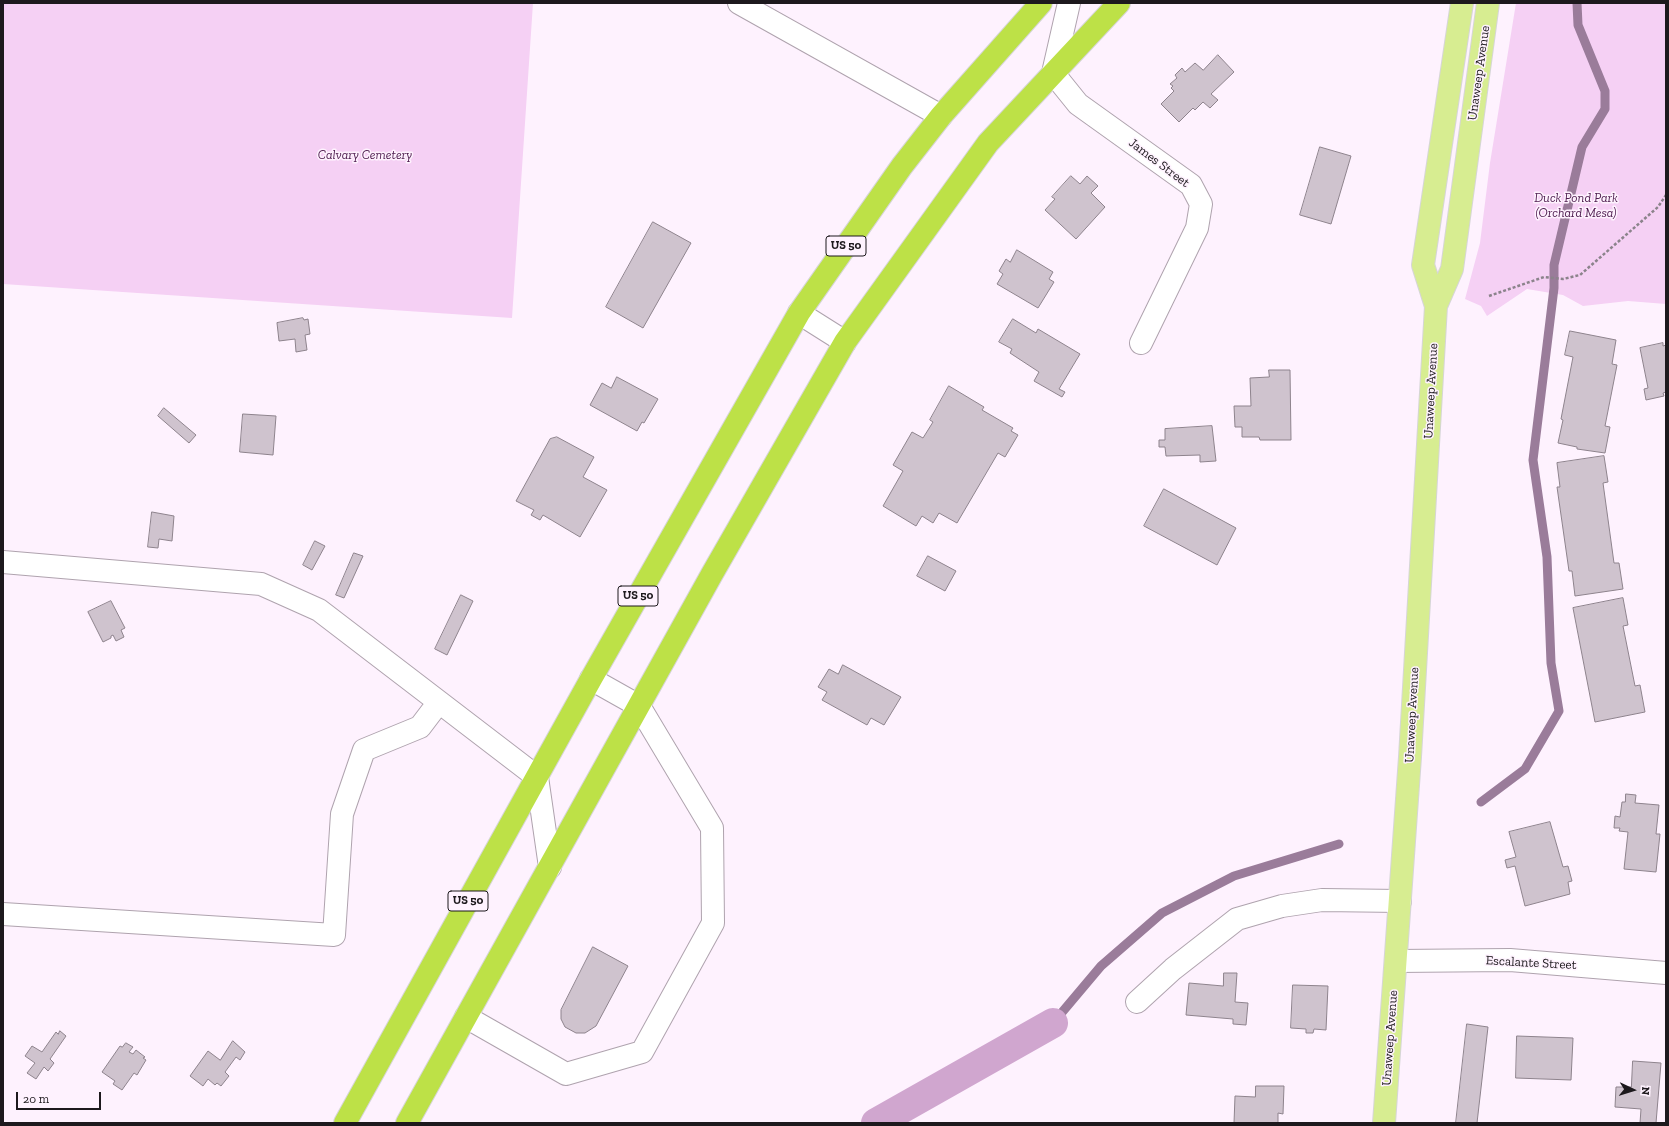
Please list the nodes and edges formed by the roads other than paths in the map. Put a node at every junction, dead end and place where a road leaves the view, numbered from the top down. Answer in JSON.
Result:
{"nodes":[{"id":1,"x":739,"y":3,"type":"edge"},
{"id":2,"x":1041,"y":3,"type":"edge"},
{"id":3,"x":1069,"y":3,"type":"edge"},
{"id":4,"x":1119,"y":3,"type":"edge"},
{"id":5,"x":1462,"y":3,"type":"edge"},
{"id":6,"x":1488,"y":3,"type":"edge"},
{"id":7,"x":1053,"y":73,"type":"junction"},
{"id":8,"x":941,"y":116,"type":"junction"},
{"id":9,"x":1436,"y":306,"type":"junction"},
{"id":10,"x":799,"y":313,"type":"junction"},
{"id":11,"x":845,"y":342,"type":"junction"},
{"id":12,"x":1141,"y":343,"type":"dead end"},
{"id":13,"x":3,"y":562,"type":"edge"},
{"id":14,"x":591,"y":679,"type":"junction"},
{"id":15,"x":439,"y":702,"type":"junction"},
{"id":16,"x":639,"y":706,"type":"junction"},
{"id":17,"x":537,"y":777,"type":"junction"},
{"id":18,"x":550,"y":867,"type":"junction"},
{"id":19,"x":1400,"y":901,"type":"junction"},
{"id":20,"x":3,"y":914,"type":"edge"},
{"id":21,"x":1396,"y":960,"type":"junction"},
{"id":22,"x":1666,"y":973,"type":"edge"},
{"id":23,"x":1137,"y":1002,"type":"dead end"},
{"id":24,"x":466,"y":1018,"type":"junction"},
{"id":25,"x":345,"y":1123,"type":"edge"},
{"id":26,"x":407,"y":1123,"type":"edge"},
{"id":27,"x":1384,"y":1123,"type":"edge"}],
"edges":[{"from":1,"to":8,"type":"street"},
{"from":2,"to":8,"type":"highway","number":"US 50"},
{"from":3,"to":7,"type":"street"},
{"from":4,"to":7,"type":"highway"},
{"from":5,"to":9,"type":"main road","name":"Unaweep Avenue"},
{"from":6,"to":9,"type":"main road","name":"Unaweep Avenue"},
{"from":7,"to":11,"type":"highway"},
{"from":7,"to":12,"type":"street","name":"James Street"},
{"from":8,"to":10,"type":"highway","number":"US 50"},
{"from":9,"to":19,"type":"main road","name":"Unaweep Avenue"},
{"from":10,"to":11,"type":"street"},
{"from":10,"to":14,"type":"highway","number":"US 50"},
{"from":11,"to":16,"type":"highway"},
{"from":13,"to":15,"type":"street"},
{"from":14,"to":16,"type":"street"},
{"from":14,"to":17,"type":"highway","number":"US 50"},
{"from":15,"to":17,"type":"street"},
{"from":15,"to":20,"type":"street"},
{"from":16,"to":18,"type":"highway"},
{"from":16,"to":24,"type":"street"},
{"from":17,"to":18,"type":"street"},
{"from":17,"to":25,"type":"highway","number":"US 50"},
{"from":18,"to":24,"type":"highway"},
{"from":19,"to":21,"type":"main road","name":"Unaweep Avenue"},
{"from":19,"to":23,"type":"street"},
{"from":21,"to":22,"type":"street","name":"Escalante Street"},
{"from":21,"to":27,"type":"main road","name":"Unaweep Avenue"},
{"from":24,"to":26,"type":"highway"}]}
